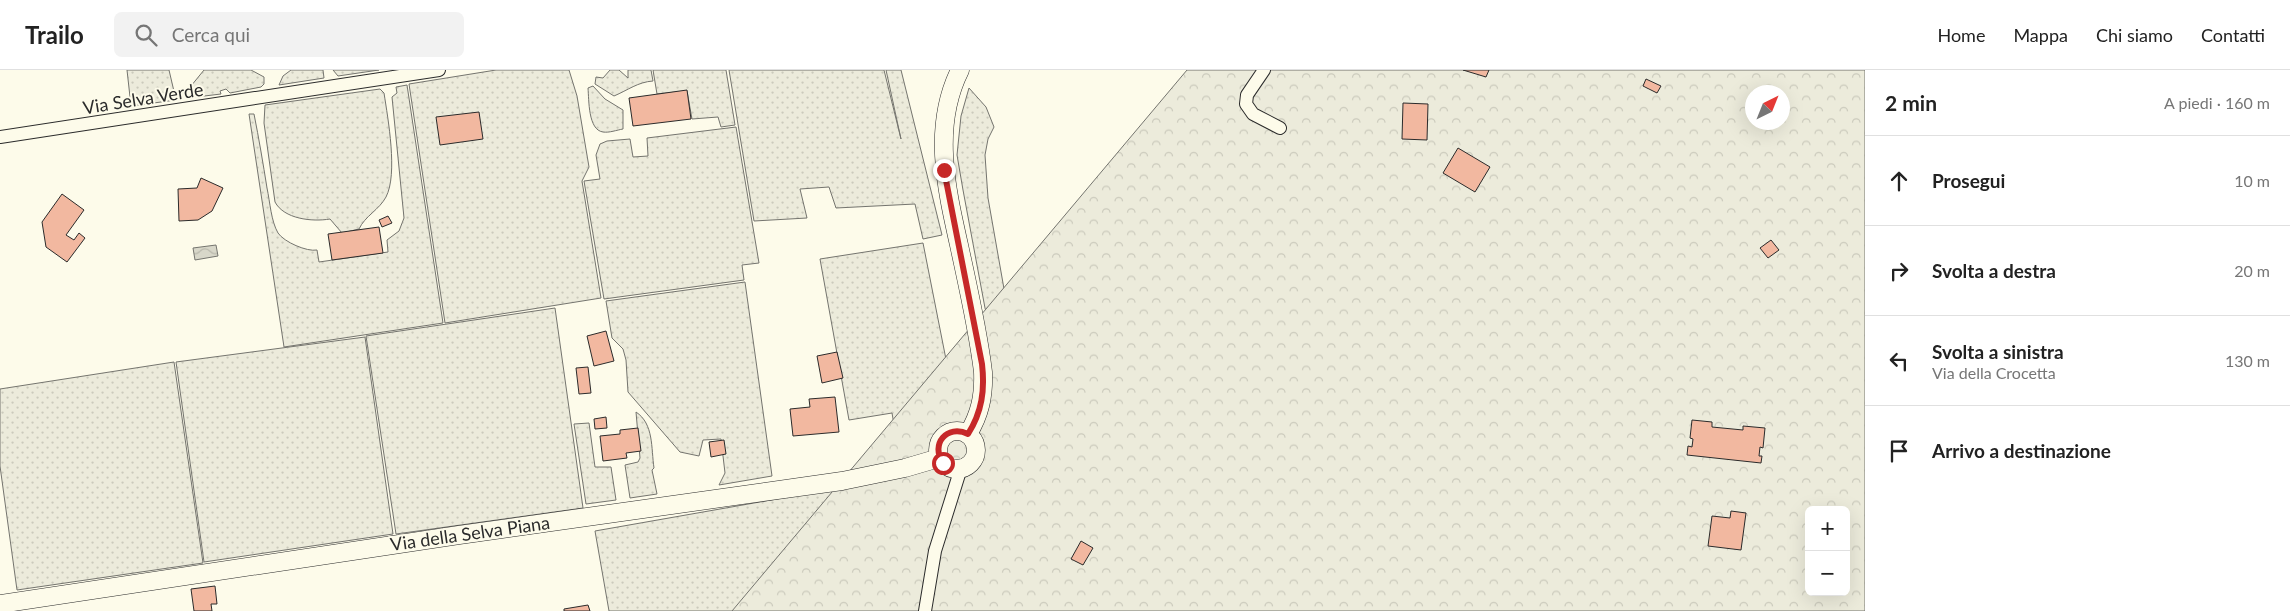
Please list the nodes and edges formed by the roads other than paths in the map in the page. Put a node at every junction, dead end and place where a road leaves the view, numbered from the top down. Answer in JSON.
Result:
{"nodes":[{"id":1,"x":439,"y":70,"type":"edge"},
{"id":2,"x":960,"y":70,"type":"edge"},
{"id":3,"x":1264,"y":70,"type":"edge"},
{"id":4,"x":1280,"y":128,"type":"dead end"},
{"id":5,"x":0,"y":137,"type":"edge"},
{"id":6,"x":968,"y":434,"type":"junction"},
{"id":7,"x":939,"y":458,"type":"junction"},
{"id":8,"x":961,"y":468,"type":"junction"},
{"id":9,"x":0,"y":604,"type":"edge"},
{"id":10,"x":925,"y":611,"type":"edge"}],
"edges":[{"from":1,"to":5,"type":"street","name":"Via Selva Verde"},
{"from":2,"to":6,"type":"street"},
{"from":3,"to":4,"type":"street"},
{"from":6,"to":7,"type":"street"},
{"from":6,"to":8,"type":"street"},
{"from":7,"to":8,"type":"street"},
{"from":7,"to":9,"type":"street","name":"Via della Selva Piana"},
{"from":8,"to":10,"type":"street"}]}
